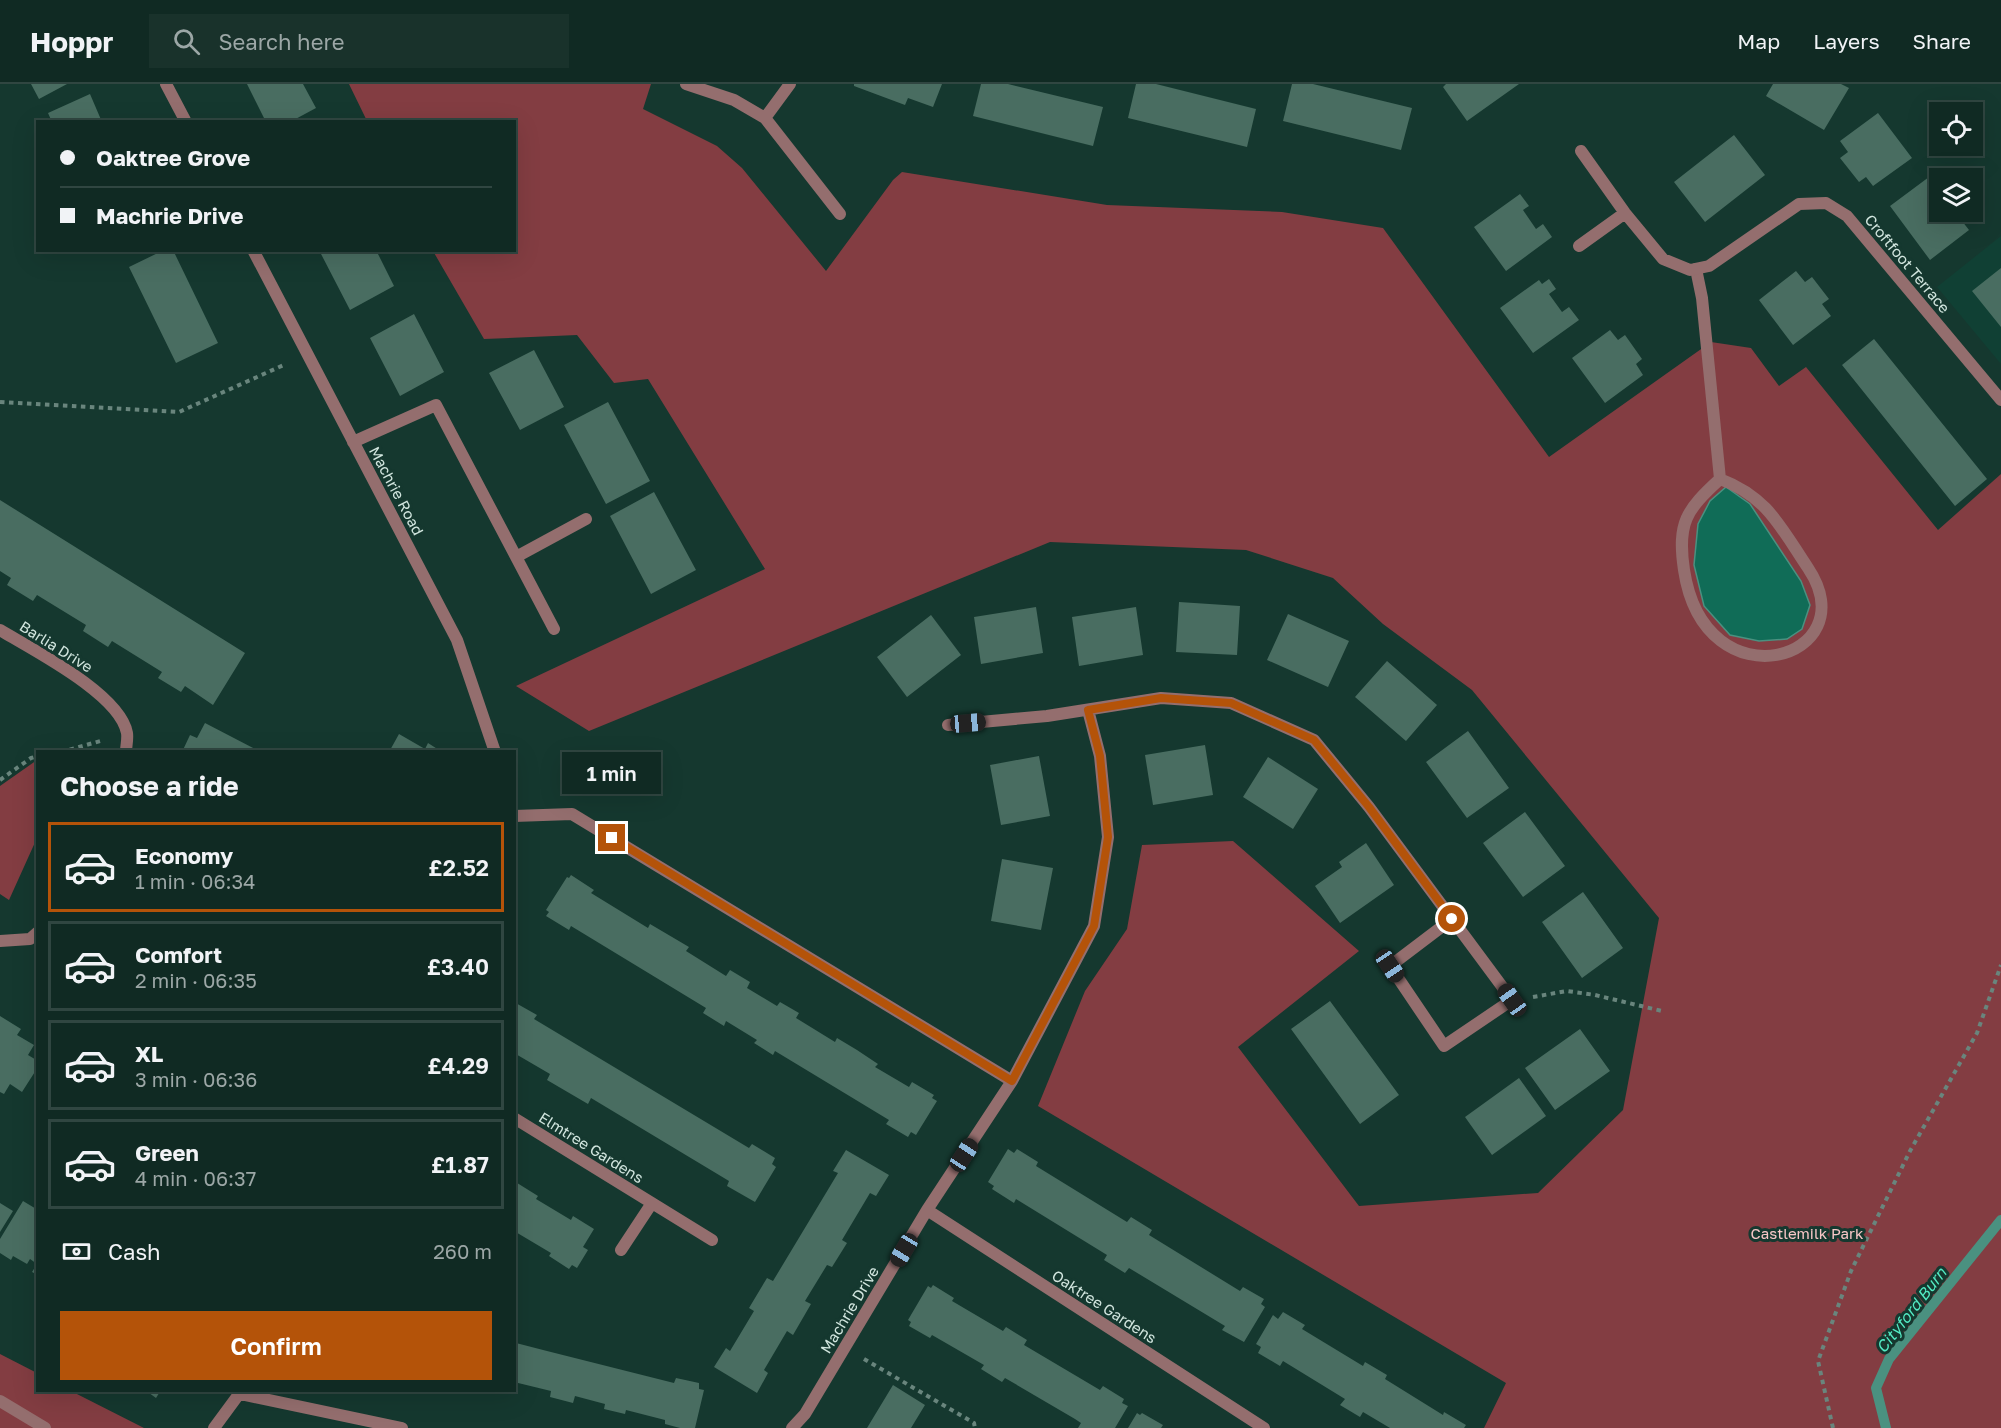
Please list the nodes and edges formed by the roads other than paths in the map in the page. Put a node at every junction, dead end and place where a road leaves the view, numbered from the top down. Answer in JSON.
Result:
{"nodes":[{"id":1,"x":166,"y":84,"type":"edge"},
{"id":2,"x":686,"y":84,"type":"edge"},
{"id":3,"x":790,"y":84,"type":"edge"},
{"id":4,"x":765,"y":118,"type":"junction"},
{"id":5,"x":185,"y":120,"type":"edge"},
{"id":6,"x":1581,"y":151,"type":"dead end"},
{"id":7,"x":1625,"y":213,"type":"junction"},
{"id":8,"x":840,"y":214,"type":"dead end"},
{"id":9,"x":1579,"y":246,"type":"dead end"},
{"id":10,"x":254,"y":252,"type":"edge"},
{"id":11,"x":1696,"y":269,"type":"junction"},
{"id":12,"x":2001,"y":400,"type":"edge"},
{"id":13,"x":353,"y":442,"type":"junction"},
{"id":14,"x":1720,"y":479,"type":"junction"},
{"id":15,"x":586,"y":519,"type":"dead end"},
{"id":16,"x":516,"y":557,"type":"junction"},
{"id":17,"x":555,"y":629,"type":"dead end"},
{"id":18,"x":0,"y":630,"type":"edge"},
{"id":19,"x":1088,"y":710,"type":"junction"},
{"id":20,"x":948,"y":725,"type":"dead end"},
{"id":21,"x":126,"y":750,"type":"edge"},
{"id":22,"x":494,"y":750,"type":"edge"},
{"id":23,"x":516,"y":816,"type":"edge"},
{"id":24,"x":1452,"y":919,"type":"junction"},
{"id":25,"x":36,"y":934,"type":"edge"},
{"id":26,"x":0,"y":941,"type":"edge"},
{"id":27,"x":1012,"y":1081,"type":"junction"},
{"id":28,"x":516,"y":1119,"type":"edge"},
{"id":29,"x":652,"y":1203,"type":"junction"},
{"id":30,"x":927,"y":1210,"type":"junction"},
{"id":31,"x":712,"y":1240,"type":"dead end"},
{"id":32,"x":621,"y":1250,"type":"dead end"},
{"id":33,"x":241,"y":1392,"type":"edge"},
{"id":34,"x":0,"y":1401,"type":"edge"},
{"id":35,"x":45,"y":1428,"type":"edge"},
{"id":36,"x":214,"y":1428,"type":"edge"},
{"id":37,"x":399,"y":1428,"type":"edge"},
{"id":38,"x":792,"y":1428,"type":"edge"},
{"id":39,"x":1264,"y":1428,"type":"edge"}],
"edges":[{"from":1,"to":5,"type":"street"},
{"from":2,"to":4,"type":"street"},
{"from":3,"to":4,"type":"street"},
{"from":4,"to":8,"type":"street"},
{"from":6,"to":7,"type":"street"},
{"from":7,"to":9,"type":"street"},
{"from":7,"to":11,"type":"street"},
{"from":10,"to":13,"type":"street","name":"Machrie Road"},
{"from":11,"to":12,"type":"street","name":"Croftfoot Terrace"},
{"from":11,"to":14,"type":"street"},
{"from":13,"to":16,"type":"street"},
{"from":13,"to":22,"type":"street","name":"Machrie Road"},
{"from":14,"to":14,"type":"street"},
{"from":15,"to":16,"type":"street"},
{"from":16,"to":17,"type":"street"},
{"from":18,"to":21,"type":"street","name":"Barlia Drive"},
{"from":19,"to":20,"type":"street"},
{"from":19,"to":24,"type":"street"},
{"from":19,"to":27,"type":"street","name":"Machrie Drive"},
{"from":23,"to":27,"type":"street"},
{"from":24,"to":24,"type":"street"},
{"from":25,"to":26,"type":"street"},
{"from":27,"to":30,"type":"street","name":"Machrie Drive"},
{"from":28,"to":29,"type":"street","name":"Elmtree Gardens"},
{"from":29,"to":31,"type":"street","name":"Elmtree Gardens"},
{"from":29,"to":32,"type":"street","name":"Elmtree Gardens"},
{"from":30,"to":38,"type":"street","name":"Machrie Drive"},
{"from":30,"to":39,"type":"street","name":"Oaktree Gardens"},
{"from":33,"to":36,"type":"street"},
{"from":33,"to":37,"type":"street"},
{"from":34,"to":35,"type":"street"}]}
